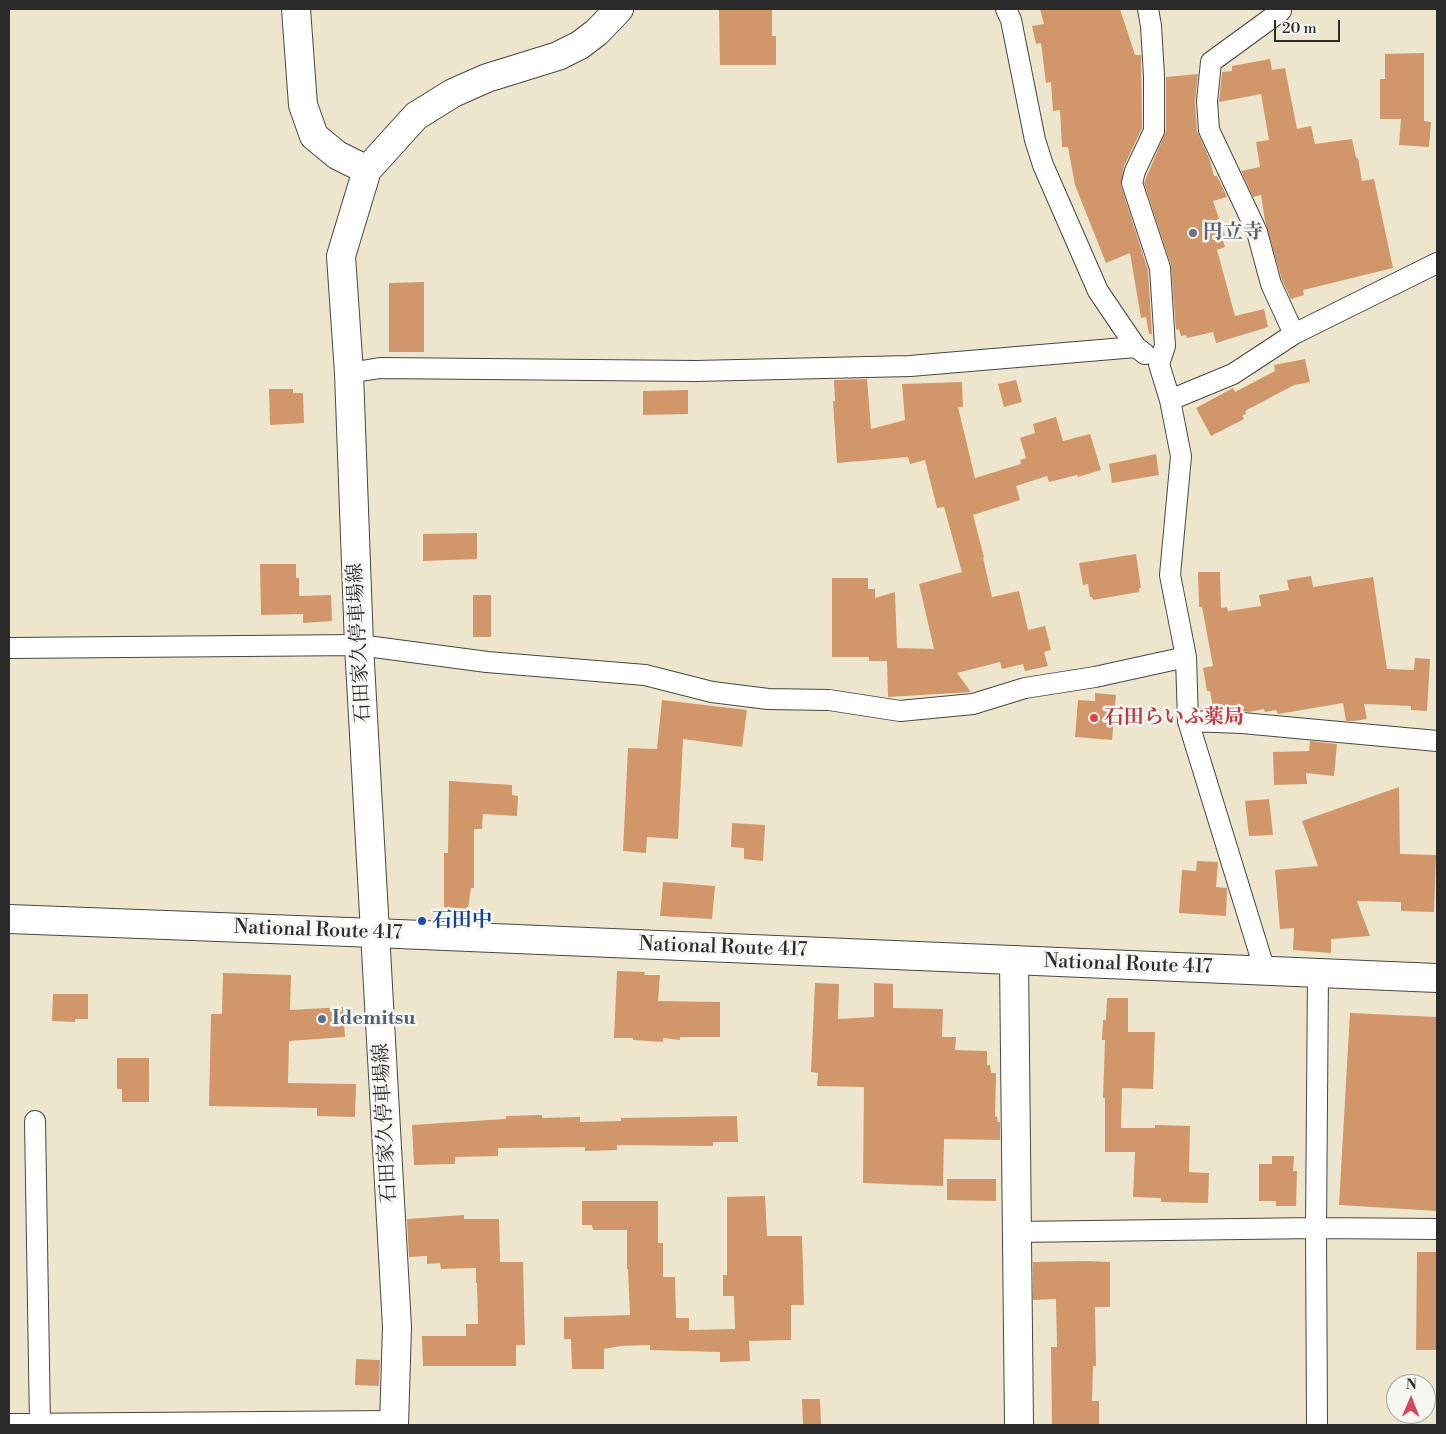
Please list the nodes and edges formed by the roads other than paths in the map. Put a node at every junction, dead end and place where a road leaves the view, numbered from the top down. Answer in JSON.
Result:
{"nodes":[{"id":1,"x":296,"y":9,"type":"edge"},
{"id":2,"x":618,"y":9,"type":"edge"},
{"id":3,"x":1006,"y":9,"type":"edge"},
{"id":4,"x":1148,"y":9,"type":"edge"},
{"id":5,"x":1280,"y":9,"type":"edge"},
{"id":6,"x":367,"y":170,"type":"junction"},
{"id":7,"x":1437,"y":263,"type":"edge"},
{"id":8,"x":1294,"y":334,"type":"junction"},
{"id":9,"x":1136,"y":347,"type":"junction"},
{"id":10,"x":1159,"y":364,"type":"junction"},
{"id":11,"x":349,"y":373,"type":"junction"},
{"id":12,"x":1170,"y":400,"type":"junction"},
{"id":13,"x":360,"y":645,"type":"junction"},
{"id":14,"x":9,"y":648,"type":"edge"},
{"id":15,"x":1186,"y":658,"type":"junction"},
{"id":16,"x":1188,"y":721,"type":"junction"},
{"id":17,"x":1437,"y":741,"type":"edge"},
{"id":18,"x":9,"y":919,"type":"edge"},
{"id":19,"x":375,"y":933,"type":"junction"},
{"id":20,"x":1014,"y":960,"type":"junction"},
{"id":21,"x":1265,"y":971,"type":"junction"},
{"id":22,"x":1318,"y":973,"type":"junction"},
{"id":23,"x":1437,"y":978,"type":"edge"},
{"id":24,"x":35,"y":1120,"type":"dead end"},
{"id":25,"x":1316,"y":1228,"type":"junction"},
{"id":26,"x":1437,"y":1229,"type":"edge"},
{"id":27,"x":1016,"y":1232,"type":"junction"},
{"id":28,"x":394,"y":1423,"type":"edge"},
{"id":29,"x":9,"y":1424,"type":"edge"},
{"id":30,"x":40,"y":1424,"type":"edge"},
{"id":31,"x":1019,"y":1425,"type":"edge"},
{"id":32,"x":1317,"y":1425,"type":"edge"}],
"edges":[{"from":1,"to":6,"type":"main road"},
{"from":2,"to":6,"type":"main road","name":"石田家久停車場線"},
{"from":3,"to":9,"type":"street"},
{"from":4,"to":10,"type":"street"},
{"from":5,"to":8,"type":"street"},
{"from":6,"to":11,"type":"main road","name":"石田家久停車場線"},
{"from":7,"to":8,"type":"street"},
{"from":8,"to":12,"type":"street"},
{"from":9,"to":10,"type":"street"},
{"from":9,"to":11,"type":"street"},
{"from":10,"to":12,"type":"street"},
{"from":11,"to":13,"type":"main road","name":"石田家久停車場線"},
{"from":12,"to":15,"type":"street"},
{"from":13,"to":14,"type":"street"},
{"from":13,"to":15,"type":"street"},
{"from":13,"to":19,"type":"main road","name":"石田家久停車場線"},
{"from":15,"to":16,"type":"street"},
{"from":16,"to":17,"type":"street"},
{"from":16,"to":21,"type":"street"},
{"from":18,"to":19,"type":"main road","name":"National Route 417"},
{"from":19,"to":20,"type":"main road","name":"National Route 417"},
{"from":19,"to":28,"type":"main road","name":"石田家久停車場線"},
{"from":20,"to":21,"type":"main road","name":"National Route 417"},
{"from":20,"to":27,"type":"main road"},
{"from":21,"to":22,"type":"main road","name":"National Route 417"},
{"from":22,"to":23,"type":"main road","name":"National Route 417"},
{"from":22,"to":25,"type":"street"},
{"from":24,"to":30,"type":"street"},
{"from":25,"to":26,"type":"street"},
{"from":25,"to":27,"type":"street"},
{"from":25,"to":32,"type":"street"},
{"from":27,"to":31,"type":"main road"},
{"from":28,"to":30,"type":"street"},
{"from":29,"to":30,"type":"street"}]}
